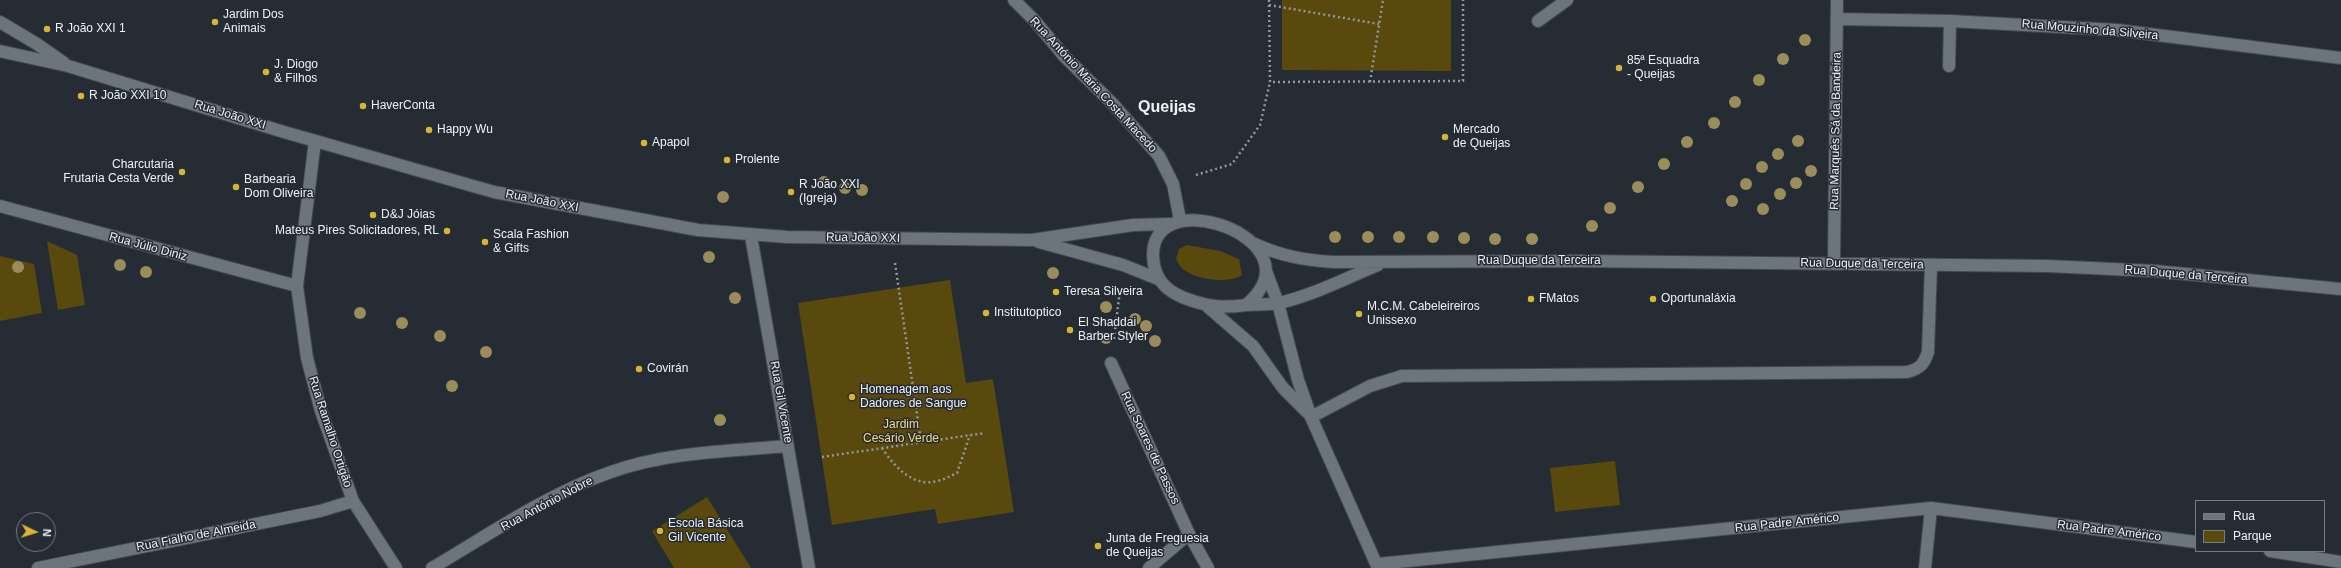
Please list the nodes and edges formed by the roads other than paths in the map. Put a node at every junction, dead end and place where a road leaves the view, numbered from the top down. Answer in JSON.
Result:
{"nodes":[{"id":1,"x":1014,"y":0,"type":"edge"},
{"id":2,"x":1567,"y":0,"type":"edge"},
{"id":3,"x":1837,"y":0,"type":"edge"},
{"id":4,"x":1838,"y":19,"type":"junction"},
{"id":5,"x":1538,"y":21,"type":"dead end"},
{"id":6,"x":1950,"y":21,"type":"junction"},
{"id":7,"x":0,"y":22,"type":"edge"},
{"id":8,"x":0,"y":51,"type":"edge"},
{"id":9,"x":2341,"y":58,"type":"edge"},
{"id":10,"x":68,"y":66,"type":"junction"},
{"id":11,"x":1949,"y":66,"type":"dead end"},
{"id":12,"x":315,"y":141,"type":"junction"},
{"id":13,"x":0,"y":206,"type":"edge"},
{"id":14,"x":1174,"y":222,"type":"junction"},
{"id":15,"x":751,"y":236,"type":"junction"},
{"id":16,"x":1032,"y":240,"type":"junction"},
{"id":17,"x":1255,"y":244,"type":"junction"},
{"id":18,"x":1834,"y":262,"type":"junction"},
{"id":19,"x":1383,"y":263,"type":"junction"},
{"id":20,"x":1931,"y":265,"type":"junction"},
{"id":21,"x":1266,"y":269,"type":"junction"},
{"id":22,"x":1158,"y":279,"type":"junction"},
{"id":23,"x":297,"y":286,"type":"junction"},
{"id":24,"x":2341,"y":289,"type":"edge"},
{"id":25,"x":1278,"y":303,"type":"junction"},
{"id":26,"x":1246,"y":305,"type":"junction"},
{"id":27,"x":1208,"y":307,"type":"junction"},
{"id":28,"x":1111,"y":363,"type":"road end"},
{"id":29,"x":1311,"y":417,"type":"junction"},
{"id":30,"x":788,"y":446,"type":"junction"},
{"id":31,"x":353,"y":501,"type":"junction"},
{"id":32,"x":1931,"y":508,"type":"junction"},
{"id":33,"x":1189,"y":534,"type":"junction"},
{"id":34,"x":2195,"y":542,"type":"edge"},
{"id":35,"x":2276,"y":552,"type":"edge"},
{"id":36,"x":2341,"y":562,"type":"edge"},
{"id":37,"x":1378,"y":566,"type":"edge"},
{"id":38,"x":38,"y":568,"type":"edge"},
{"id":39,"x":396,"y":568,"type":"edge"},
{"id":40,"x":432,"y":568,"type":"edge"},
{"id":41,"x":809,"y":568,"type":"edge"},
{"id":42,"x":1149,"y":568,"type":"edge"},
{"id":43,"x":1208,"y":568,"type":"edge"},
{"id":44,"x":1925,"y":568,"type":"edge"}],
"edges":[{"from":1,"to":14,"type":"street","name":"Rua António Maria Costa Macedo"},
{"from":2,"to":5,"type":"street"},
{"from":3,"to":4,"type":"street","name":"Rua Marquês Sá da Bandeira"},
{"from":4,"to":6,"type":"street","name":"Rua Mouzinho da Silveira"},
{"from":4,"to":18,"type":"street","name":"Rua Marquês Sá da Bandeira"},
{"from":6,"to":9,"type":"street","name":"Rua Mouzinho da Silveira"},
{"from":6,"to":11,"type":"street"},
{"from":7,"to":10,"type":"street","name":"Rua João XXI"},
{"from":8,"to":10,"type":"street","name":"Rua João XXI"},
{"from":10,"to":12,"type":"street","name":"Rua João XXI"},
{"from":12,"to":15,"type":"street","name":"Rua João XXI"},
{"from":12,"to":23,"type":"street","name":"Rua Ramalho Ortigão"},
{"from":13,"to":23,"type":"street","name":"Rua Júlio Diniz"},
{"from":14,"to":16,"type":"street","name":"Rua João XXI"},
{"from":14,"to":17,"type":"street"},
{"from":14,"to":22,"type":"street"},
{"from":15,"to":16,"type":"street","name":"Rua João XXI"},
{"from":15,"to":30,"type":"street","name":"Rua Gil Vicente"},
{"from":16,"to":22,"type":"street","name":"Rua João XXI"},
{"from":17,"to":19,"type":"street","name":"Rua Duque da Terceira"},
{"from":17,"to":21,"type":"street"},
{"from":18,"to":19,"type":"street","name":"Rua Duque da Terceira"},
{"from":18,"to":20,"type":"street","name":"Rua Duque da Terceira"},
{"from":19,"to":25,"type":"street","name":"Rua Duque da Terceira"},
{"from":20,"to":24,"type":"street","name":"Rua Duque da Terceira"},
{"from":20,"to":29,"type":"street"},
{"from":21,"to":25,"type":"street"},
{"from":21,"to":26,"type":"street"},
{"from":22,"to":27,"type":"street"},
{"from":23,"to":31,"type":"street","name":"Rua Ramalho Ortigão"},
{"from":25,"to":26,"type":"street","name":"Rua Duque da Terceira"},
{"from":25,"to":29,"type":"street"},
{"from":26,"to":27,"type":"street"},
{"from":27,"to":29,"type":"street"},
{"from":28,"to":33,"type":"street","name":"Rua Soares de Passos"},
{"from":29,"to":37,"type":"street"},
{"from":30,"to":40,"type":"street","name":"Rua António Nobre"},
{"from":30,"to":41,"type":"street","name":"Rua Gil Vicente"},
{"from":31,"to":38,"type":"street","name":"Rua Fialho de Almeida"},
{"from":31,"to":39,"type":"street","name":"Rua Ramalho Ortigão"},
{"from":32,"to":34,"type":"street","name":"Rua Padre Américo"},
{"from":32,"to":37,"type":"street","name":"Rua Padre Américo"},
{"from":32,"to":44,"type":"street"},
{"from":33,"to":42,"type":"street"},
{"from":33,"to":43,"type":"street","name":"Rua Soares de Passos"},
{"from":35,"to":36,"type":"street"}]}
